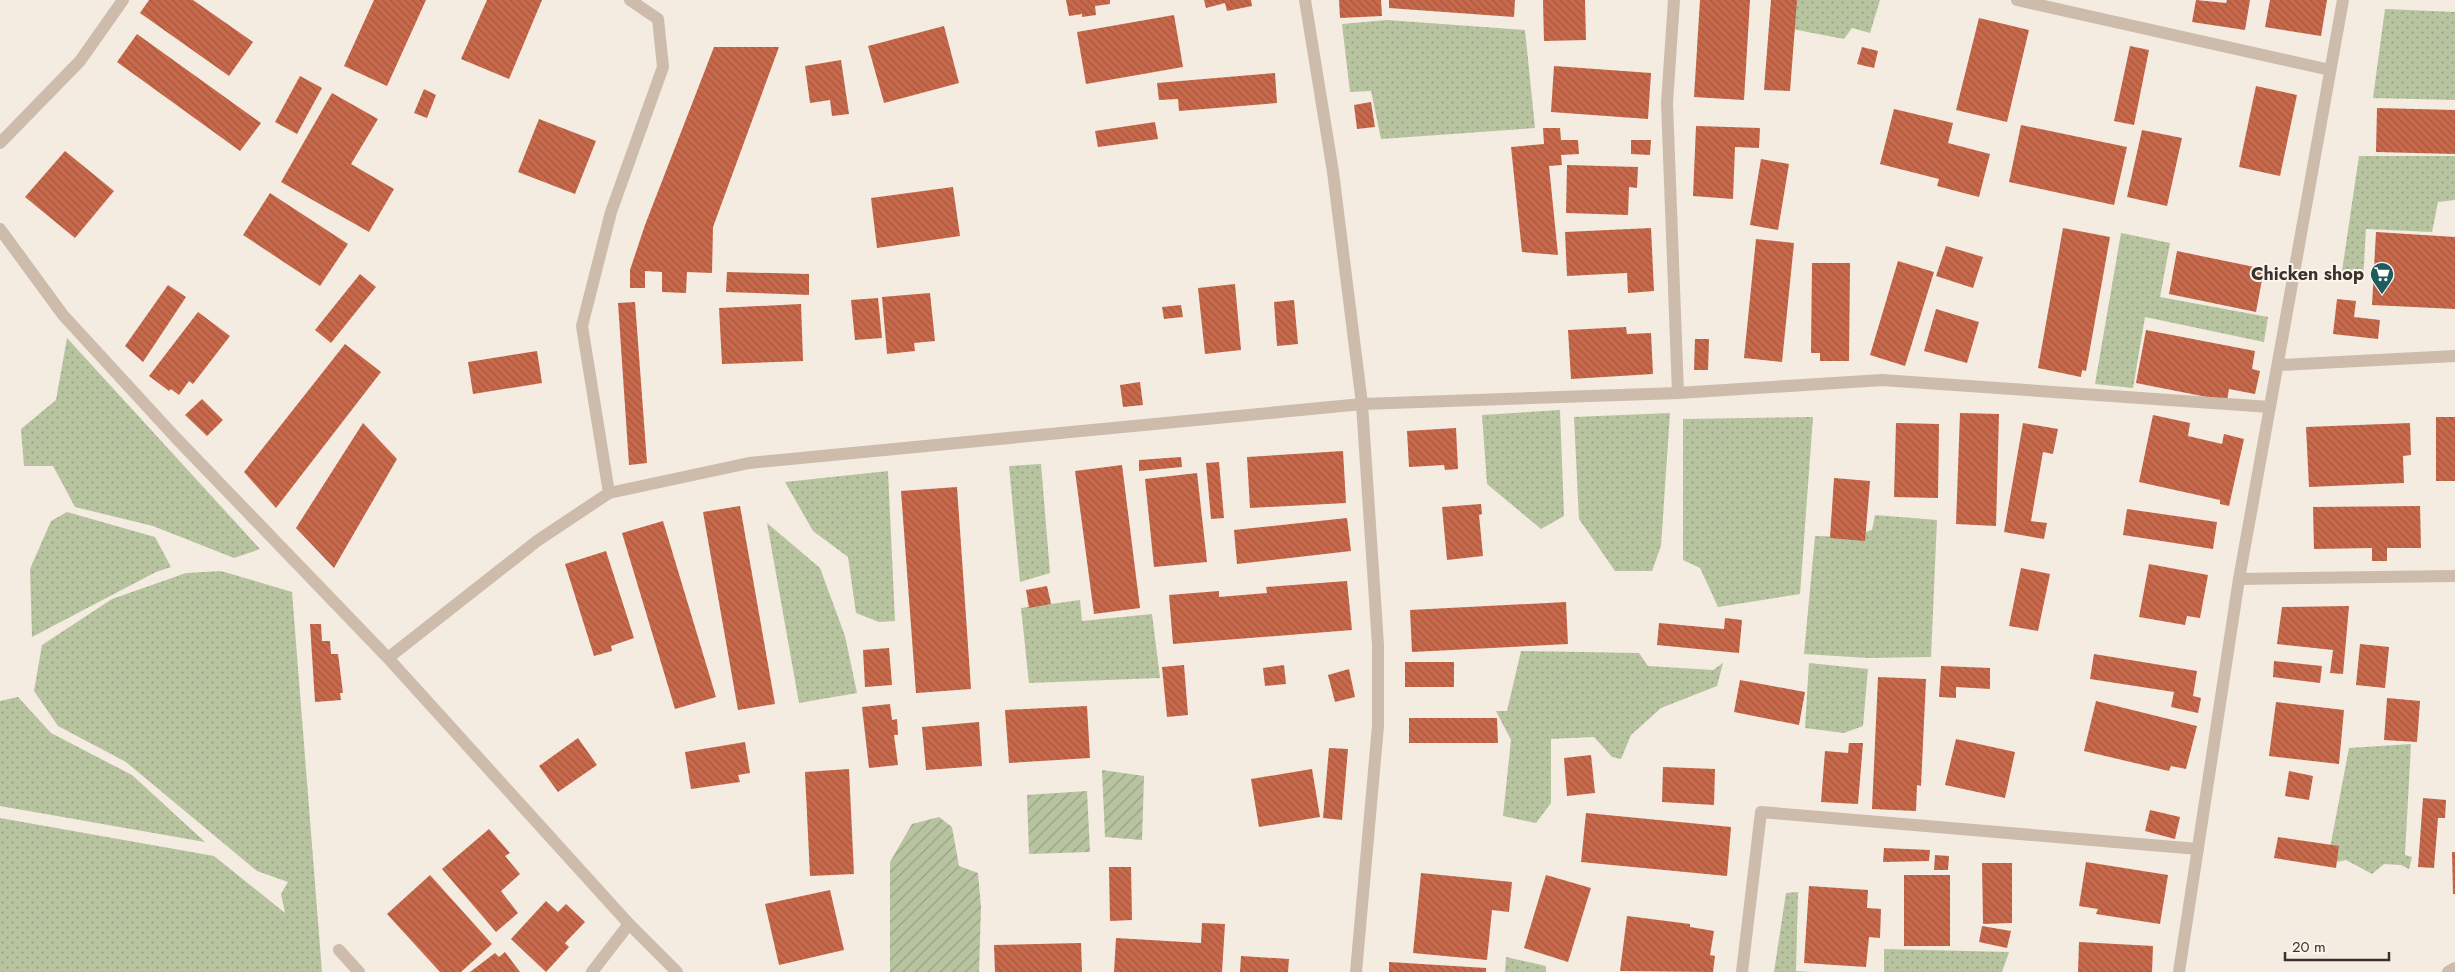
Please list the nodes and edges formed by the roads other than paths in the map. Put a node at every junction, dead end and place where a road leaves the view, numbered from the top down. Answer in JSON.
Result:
{"nodes":[{"id":1,"x":123,"y":0,"type":"edge"},
{"id":2,"x":630,"y":0,"type":"edge"},
{"id":3,"x":1305,"y":0,"type":"edge"},
{"id":4,"x":1674,"y":0,"type":"edge"},
{"id":5,"x":2017,"y":0,"type":"edge"},
{"id":6,"x":2343,"y":0,"type":"edge"},
{"id":7,"x":2330,"y":70,"type":"junction"},
{"id":8,"x":0,"y":143,"type":"edge"},
{"id":9,"x":0,"y":229,"type":"edge"},
{"id":10,"x":2455,"y":356,"type":"edge"},
{"id":11,"x":2278,"y":365,"type":"junction"},
{"id":12,"x":1678,"y":393,"type":"junction"},
{"id":13,"x":1362,"y":404,"type":"junction"},
{"id":14,"x":2270,"y":407,"type":"junction"},
{"id":15,"x":609,"y":493,"type":"junction"},
{"id":16,"x":2455,"y":576,"type":"edge"},
{"id":17,"x":2239,"y":579,"type":"junction"},
{"id":18,"x":388,"y":658,"type":"junction"},
{"id":19,"x":2198,"y":849,"type":"junction"},
{"id":20,"x":629,"y":924,"type":"junction"},
{"id":21,"x":339,"y":950,"type":"dead end"},
{"id":22,"x":2455,"y":968,"type":"edge"},
{"id":23,"x":359,"y":972,"type":"edge"},
{"id":24,"x":592,"y":972,"type":"edge"},
{"id":25,"x":677,"y":972,"type":"edge"},
{"id":26,"x":1356,"y":972,"type":"edge"},
{"id":27,"x":1742,"y":972,"type":"edge"},
{"id":28,"x":2179,"y":972,"type":"edge"},
{"id":29,"x":2448,"y":972,"type":"edge"}],
"edges":[{"from":1,"to":8,"type":"street"},
{"from":2,"to":15,"type":"street"},
{"from":3,"to":13,"type":"street"},
{"from":4,"to":12,"type":"street"},
{"from":5,"to":7,"type":"street"},
{"from":6,"to":7,"type":"street"},
{"from":7,"to":11,"type":"street"},
{"from":9,"to":18,"type":"street"},
{"from":10,"to":11,"type":"street"},
{"from":11,"to":14,"type":"street"},
{"from":12,"to":13,"type":"street"},
{"from":12,"to":14,"type":"street"},
{"from":13,"to":15,"type":"street"},
{"from":13,"to":26,"type":"street"},
{"from":14,"to":17,"type":"street"},
{"from":15,"to":18,"type":"street"},
{"from":16,"to":17,"type":"street"},
{"from":17,"to":19,"type":"street"},
{"from":18,"to":20,"type":"street"},
{"from":19,"to":27,"type":"street"},
{"from":19,"to":28,"type":"street"},
{"from":20,"to":24,"type":"street"},
{"from":20,"to":25,"type":"street"},
{"from":21,"to":23,"type":"street"},
{"from":22,"to":29,"type":"street"}]}
